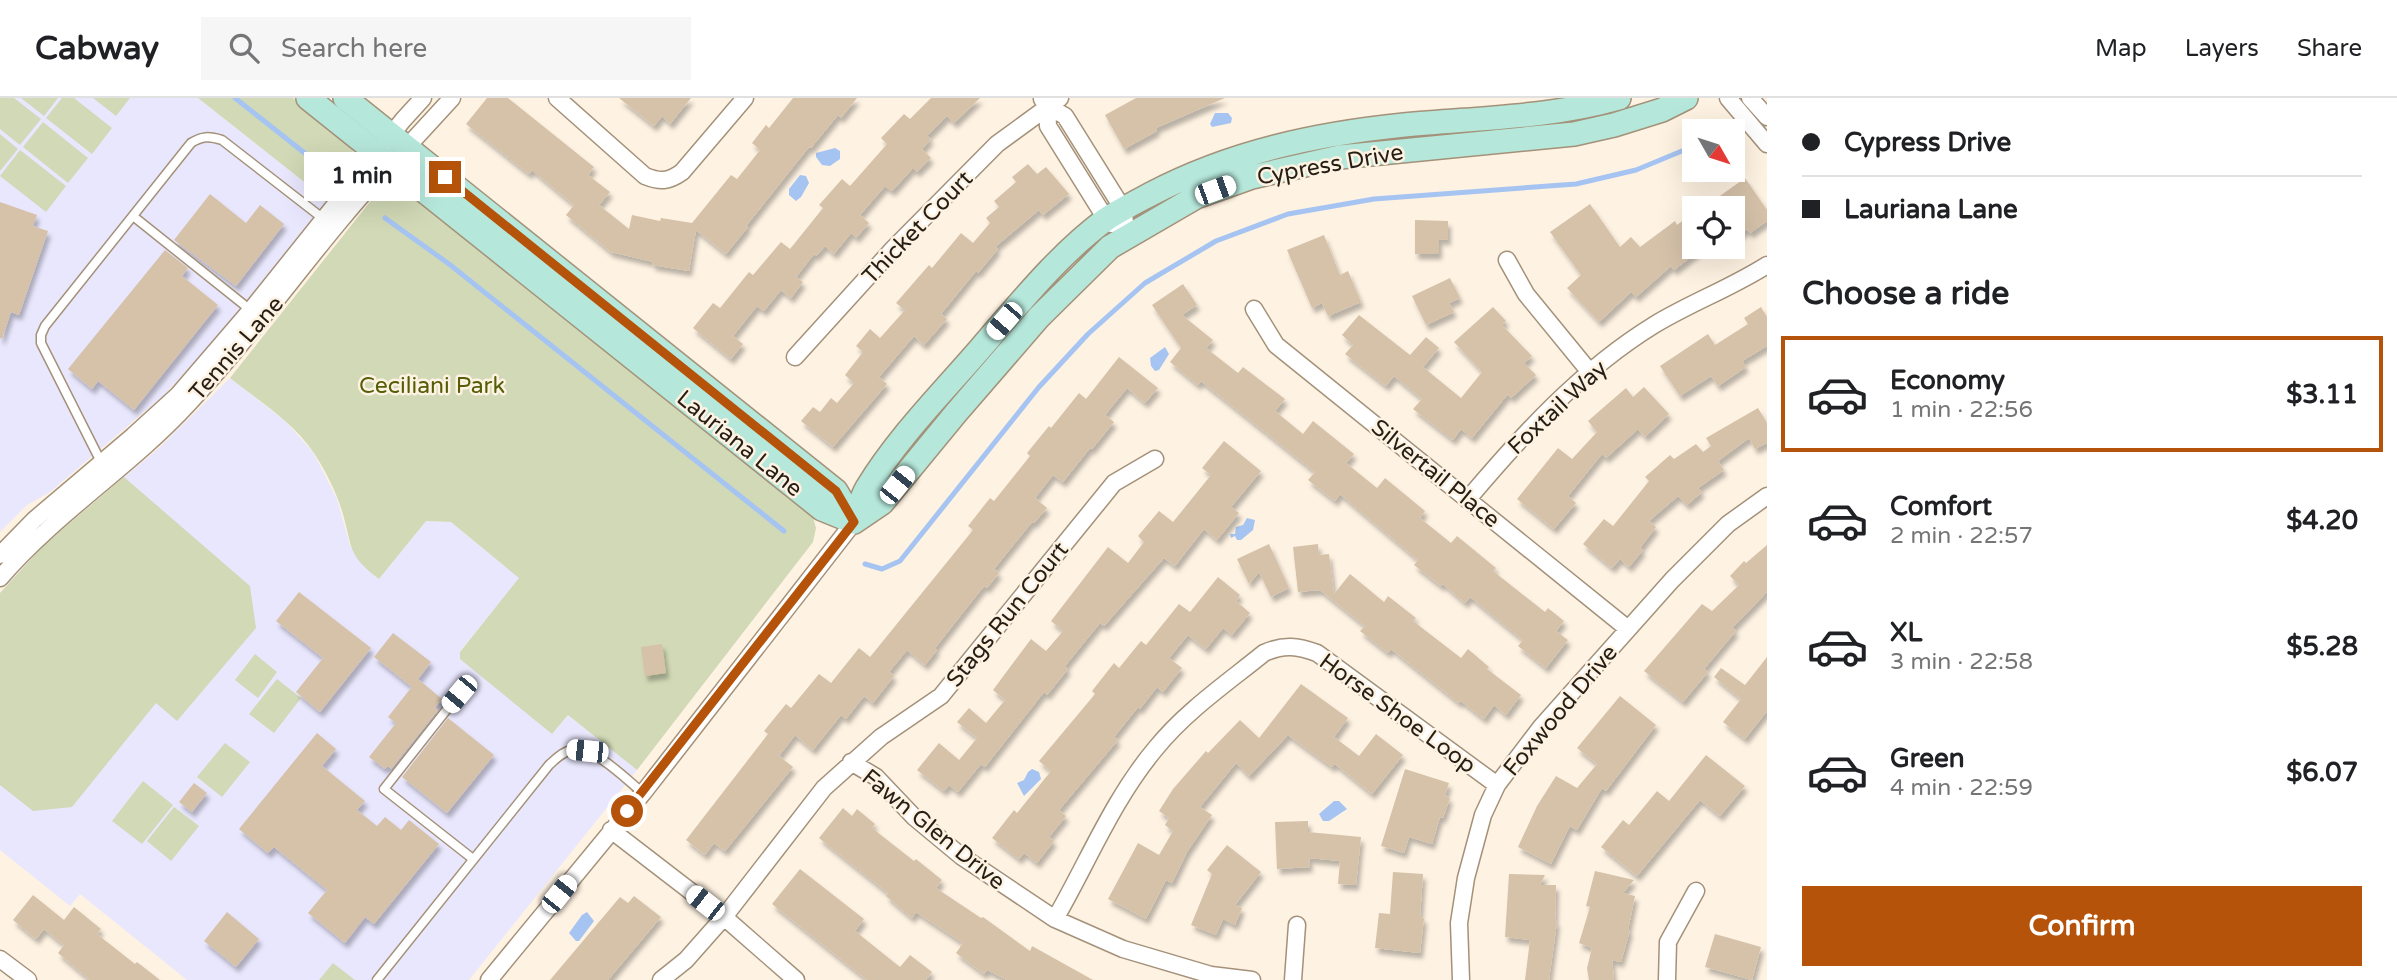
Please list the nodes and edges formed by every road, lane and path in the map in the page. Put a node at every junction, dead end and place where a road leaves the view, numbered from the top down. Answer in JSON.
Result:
{"nodes":[{"id":1,"x":308,"y":98,"type":"edge"},
{"id":2,"x":345,"y":98,"type":"edge"},
{"id":3,"x":423,"y":98,"type":"edge"},
{"id":4,"x":452,"y":98,"type":"edge"},
{"id":5,"x":556,"y":98,"type":"edge"},
{"id":6,"x":745,"y":98,"type":"edge"},
{"id":7,"x":1619,"y":98,"type":"edge"},
{"id":8,"x":1686,"y":98,"type":"edge"},
{"id":9,"x":1728,"y":98,"type":"edge"},
{"id":10,"x":1751,"y":98,"type":"edge"},
{"id":11,"x":1050,"y":101,"type":"edge"},
{"id":12,"x":1767,"y":117,"type":"edge"},
{"id":13,"x":1767,"y":144,"type":"edge"},
{"id":14,"x":392,"y":149,"type":"junction"},
{"id":15,"x":1115,"y":214,"type":"junction"},
{"id":16,"x":133,"y":216,"type":"junction"},
{"id":17,"x":325,"y":220,"type":"junction"},
{"id":18,"x":1128,"y":235,"type":"junction"},
{"id":19,"x":1507,"y":260,"type":"dead end"},
{"id":20,"x":1767,"y":265,"type":"edge"},
{"id":21,"x":1254,"y":309,"type":"dead end"},
{"id":22,"x":257,"y":315,"type":"junction"},
{"id":23,"x":795,"y":357,"type":"dead end"},
{"id":24,"x":1589,"y":371,"type":"junction"},
{"id":25,"x":1155,"y":460,"type":"dead end"},
{"id":26,"x":102,"y":462,"type":"junction"},
{"id":27,"x":1767,"y":496,"type":"edge"},
{"id":28,"x":1468,"y":499,"type":"junction"},
{"id":29,"x":854,"y":522,"type":"junction"},
{"id":30,"x":0,"y":555,"type":"edge"},
{"id":31,"x":0,"y":578,"type":"edge"},
{"id":32,"x":1628,"y":629,"type":"junction"},
{"id":33,"x":459,"y":694,"type":"dead end"},
{"id":34,"x":851,"y":762,"type":"junction"},
{"id":35,"x":1497,"y":785,"type":"junction"},
{"id":36,"x":643,"y":793,"type":"junction"},
{"id":37,"x":611,"y":830,"type":"junction"},
{"id":38,"x":473,"y":859,"type":"junction"},
{"id":39,"x":1696,"y":891,"type":"dead end"},
{"id":40,"x":724,"y":917,"type":"junction"},
{"id":41,"x":1055,"y":919,"type":"junction"},
{"id":42,"x":1297,"y":925,"type":"dead end"},
{"id":43,"x":0,"y":959,"type":"edge"},
{"id":44,"x":28,"y":980,"type":"edge"},
{"id":45,"x":377,"y":980,"type":"edge"},
{"id":46,"x":489,"y":980,"type":"edge"},
{"id":47,"x":661,"y":980,"type":"edge"},
{"id":48,"x":796,"y":980,"type":"edge"},
{"id":49,"x":1252,"y":980,"type":"edge"},
{"id":50,"x":1293,"y":980,"type":"edge"},
{"id":51,"x":1461,"y":980,"type":"edge"},
{"id":52,"x":1667,"y":980,"type":"edge"}],
"edges":[{"from":1,"to":14,"type":"street","name":"Lauriana Lane"},
{"from":2,"to":14,"type":"street","name":"Lauriana Lane"},
{"from":3,"to":14,"type":"street","name":"Tennis Lane"},
{"from":4,"to":14,"type":"street","name":"Tennis Lane"},
{"from":5,"to":6,"type":"street"},
{"from":7,"to":15,"type":"street","name":"Cypress Drive"},
{"from":8,"to":18,"type":"street","name":"Cypress Drive"},
{"from":9,"to":13,"type":"street"},
{"from":10,"to":12,"type":"street"},
{"from":11,"to":15,"type":"street"},
{"from":11,"to":23,"type":"street","name":"Thicket Court"},
{"from":14,"to":17,"type":"street","name":"Tennis Lane"},
{"from":14,"to":22,"type":"street","name":"Tennis Lane"},
{"from":14,"to":29,"type":"street","name":"Lauriana Lane"},
{"from":15,"to":18,"type":"street"},
{"from":15,"to":29,"type":"street","name":"Cypress Drive"},
{"from":16,"to":17,"type":"lane"},
{"from":16,"to":22,"type":"lane"},
{"from":16,"to":26,"type":"lane"},
{"from":17,"to":22,"type":"street","name":"Tennis Lane"},
{"from":18,"to":29,"type":"street","name":"Cypress Drive"},
{"from":19,"to":24,"type":"street"},
{"from":20,"to":24,"type":"street","name":"Foxtail Way"},
{"from":21,"to":28,"type":"street","name":"Silvertail Place"},
{"from":22,"to":26,"type":"street","name":"Tennis Lane"},
{"from":22,"to":31,"type":"street","name":"Tennis Lane"},
{"from":24,"to":28,"type":"street","name":"Foxtail Way"},
{"from":25,"to":34,"type":"street","name":"Stags Run Court"},
{"from":26,"to":30,"type":"street","name":"Tennis Lane"},
{"from":27,"to":32,"type":"street","name":"Foxwood Drive"},
{"from":28,"to":32,"type":"street","name":"Silvertail Place"},
{"from":29,"to":36,"type":"street","name":"Cypress Drive"},
{"from":32,"to":35,"type":"street","name":"Foxwood Drive"},
{"from":33,"to":38,"type":"lane"},
{"from":34,"to":40,"type":"street","name":"Stags Run Court"},
{"from":34,"to":41,"type":"street","name":"Fawn Glen Drive"},
{"from":35,"to":41,"type":"street","name":"Horse Shoe Loop"},
{"from":35,"to":51,"type":"street","name":"Foxwood Drive"},
{"from":36,"to":37,"type":"street","name":"Cypress Drive"},
{"from":36,"to":38,"type":"lane"},
{"from":37,"to":40,"type":"street"},
{"from":37,"to":46,"type":"street","name":"Cypress Drive"},
{"from":38,"to":45,"type":"lane"},
{"from":39,"to":52,"type":"street"},
{"from":40,"to":47,"type":"street","name":"Stags Run Court"},
{"from":40,"to":48,"type":"street"},
{"from":41,"to":49,"type":"street","name":"Fawn Glen Drive"},
{"from":42,"to":50,"type":"street"},
{"from":43,"to":44,"type":"street"}]}
